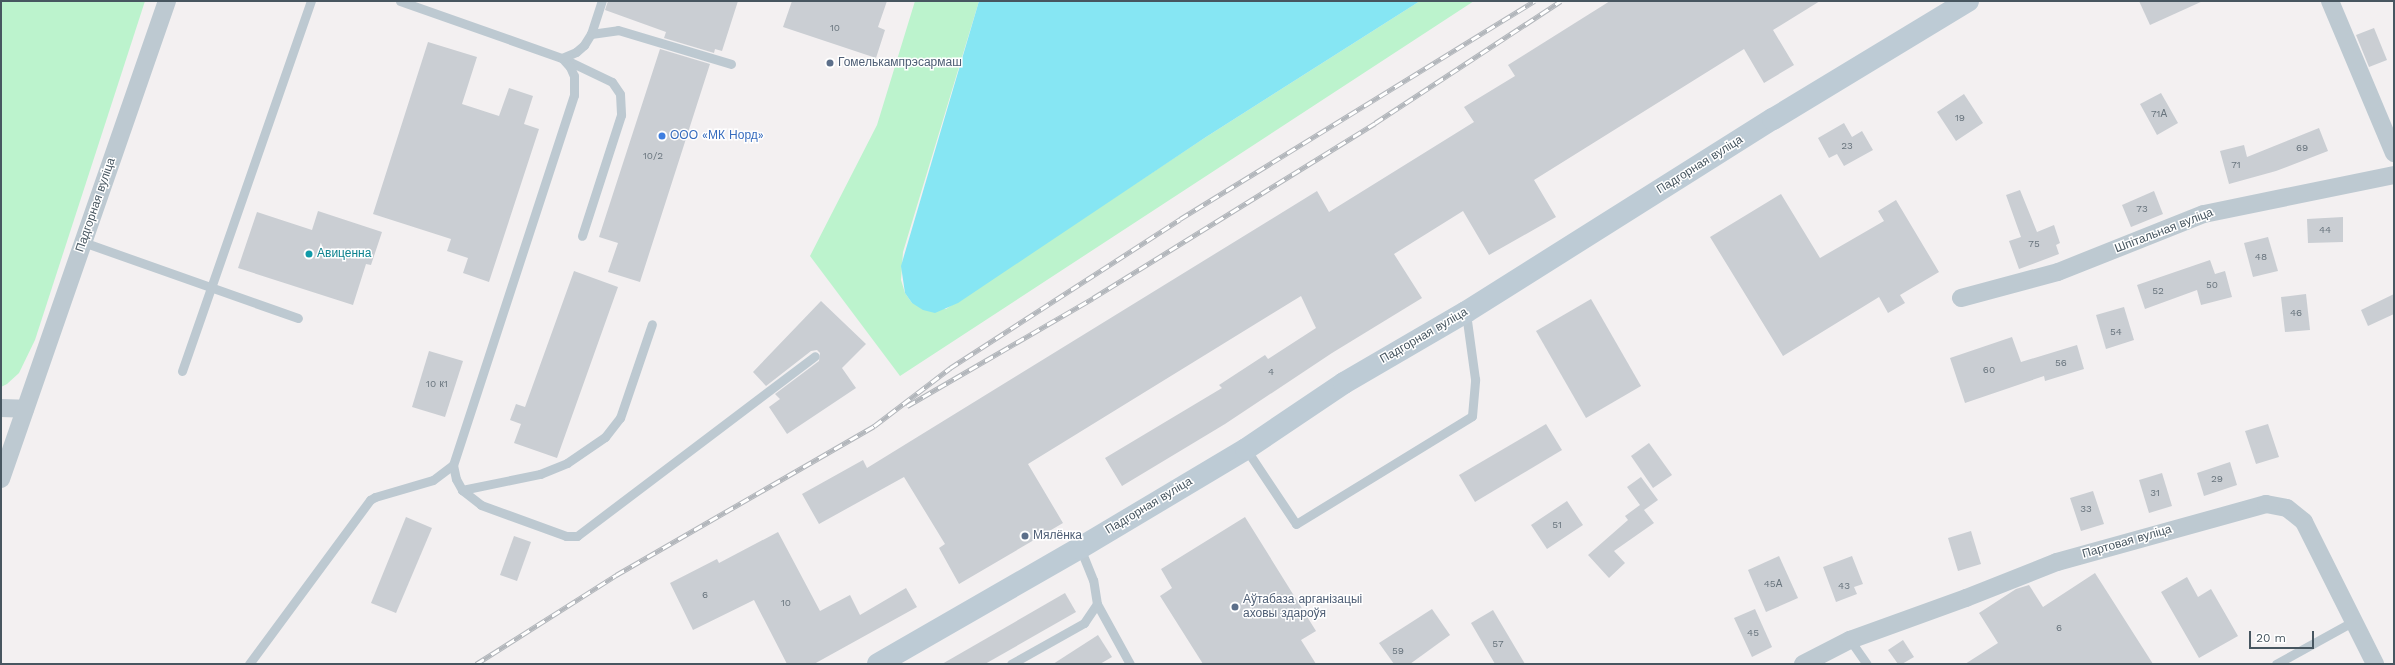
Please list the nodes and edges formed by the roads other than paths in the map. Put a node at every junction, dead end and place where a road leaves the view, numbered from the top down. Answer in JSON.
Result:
{"nodes":[{"id":1,"x":167,"y":1,"type":"edge"},
{"id":2,"x":311,"y":1,"type":"edge"},
{"id":3,"x":400,"y":1,"type":"edge"},
{"id":4,"x":602,"y":1,"type":"edge"},
{"id":5,"x":1968,"y":1,"type":"edge"},
{"id":6,"x":2330,"y":1,"type":"edge"},
{"id":7,"x":591,"y":34,"type":"junction"},
{"id":8,"x":562,"y":58,"type":"junction"},
{"id":9,"x":731,"y":64,"type":"dead end"},
{"id":10,"x":2394,"y":153,"type":"edge"},
{"id":11,"x":2394,"y":175,"type":"edge"},
{"id":12,"x":582,"y":236,"type":"dead end"},
{"id":13,"x":83,"y":242,"type":"junction"},
{"id":14,"x":212,"y":287,"type":"junction"},
{"id":15,"x":1961,"y":298,"type":"dead end"},
{"id":16,"x":1466,"y":312,"type":"junction"},
{"id":17,"x":298,"y":318,"type":"dead end"},
{"id":18,"x":652,"y":324,"type":"dead end"},
{"id":19,"x":815,"y":356,"type":"dead end"},
{"id":20,"x":182,"y":372,"type":"dead end"},
{"id":21,"x":1,"y":408,"type":"edge"},
{"id":22,"x":25,"y":409,"type":"junction"},
{"id":23,"x":1246,"y":449,"type":"junction"},
{"id":24,"x":453,"y":465,"type":"junction"},
{"id":25,"x":1,"y":479,"type":"edge"},
{"id":26,"x":462,"y":490,"type":"junction"},
{"id":27,"x":1080,"y":548,"type":"junction"},
{"id":28,"x":1097,"y":604,"type":"junction"},
{"id":29,"x":2354,"y":621,"type":"junction"},
{"id":30,"x":1850,"y":640,"type":"junction"},
{"id":31,"x":249,"y":664,"type":"edge"},
{"id":32,"x":878,"y":664,"type":"edge"},
{"id":33,"x":1011,"y":664,"type":"edge"},
{"id":34,"x":1130,"y":664,"type":"edge"},
{"id":35,"x":1803,"y":664,"type":"edge"},
{"id":36,"x":1867,"y":664,"type":"edge"},
{"id":37,"x":2276,"y":664,"type":"edge"},
{"id":38,"x":2375,"y":664,"type":"edge"}],
"edges":[{"from":1,"to":13,"type":"street","name":"Падгорная вуліца"},
{"from":2,"to":14,"type":"lane"},
{"from":3,"to":8,"type":"lane"},
{"from":4,"to":7,"type":"lane"},
{"from":5,"to":16,"type":"street","name":"Падгорная вуліца"},
{"from":6,"to":10,"type":"street"},
{"from":7,"to":8,"type":"lane"},
{"from":7,"to":9,"type":"lane"},
{"from":8,"to":12,"type":"lane"},
{"from":8,"to":24,"type":"lane"},
{"from":11,"to":15,"type":"street","name":"Шпітальная вуліца"},
{"from":13,"to":14,"type":"lane"},
{"from":13,"to":22,"type":"street","name":"Падгорная вуліца"},
{"from":14,"to":17,"type":"lane"},
{"from":14,"to":20,"type":"lane"},
{"from":16,"to":23,"type":"street","name":"Падгорная вуліца"},
{"from":16,"to":23,"type":"lane"},
{"from":18,"to":26,"type":"lane"},
{"from":19,"to":26,"type":"lane"},
{"from":21,"to":22,"type":"street"},
{"from":22,"to":25,"type":"street","name":"Падгорная вуліца"},
{"from":23,"to":27,"type":"street","name":"Падгорная вуліца"},
{"from":24,"to":26,"type":"lane"},
{"from":24,"to":31,"type":"lane"},
{"from":27,"to":28,"type":"lane"},
{"from":27,"to":32,"type":"street","name":"Падгорная вуліца"},
{"from":28,"to":33,"type":"lane"},
{"from":28,"to":34,"type":"lane"},
{"from":29,"to":30,"type":"street","name":"Партовая вуліца"},
{"from":29,"to":37,"type":"lane"},
{"from":29,"to":38,"type":"street","name":"Партовая вуліца"},
{"from":30,"to":35,"type":"street","name":"Партовая вуліца"},
{"from":30,"to":36,"type":"lane"}]}
